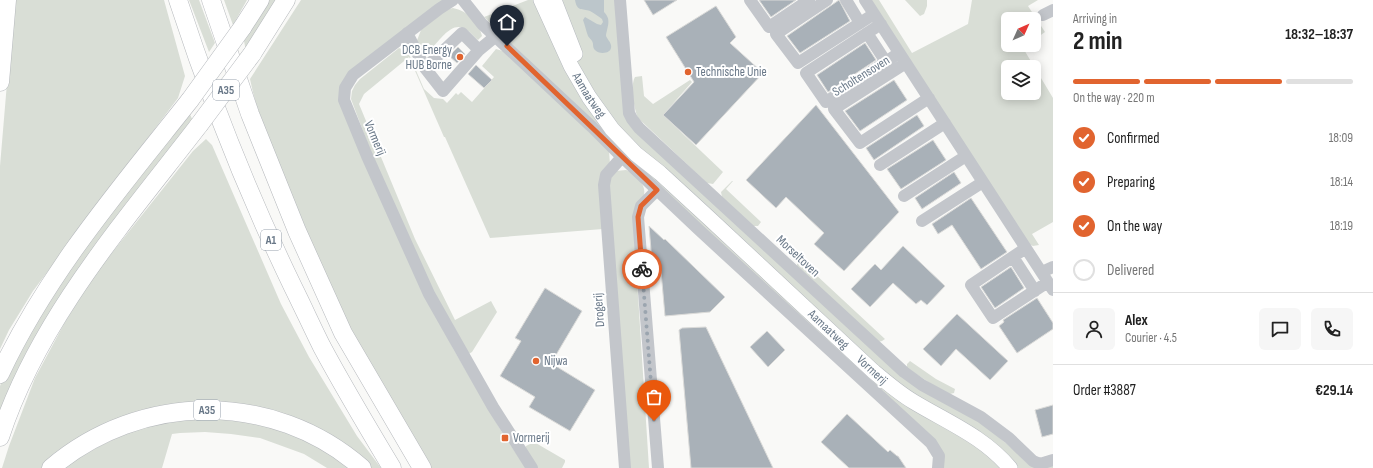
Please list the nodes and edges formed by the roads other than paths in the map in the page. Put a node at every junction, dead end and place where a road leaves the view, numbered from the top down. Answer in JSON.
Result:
{"nodes":[{"id":1,"x":6,"y":0,"type":"edge"},
{"id":2,"x":178,"y":0,"type":"edge"},
{"id":3,"x":211,"y":0,"type":"edge"},
{"id":4,"x":260,"y":0,"type":"edge"},
{"id":5,"x":286,"y":0,"type":"edge"},
{"id":6,"x":453,"y":0,"type":"edge"},
{"id":7,"x":463,"y":0,"type":"edge"},
{"id":8,"x":541,"y":0,"type":"edge"},
{"id":9,"x":554,"y":0,"type":"edge"},
{"id":10,"x":620,"y":0,"type":"edge"},
{"id":11,"x":750,"y":0,"type":"edge"},
{"id":12,"x":809,"y":0,"type":"edge"},
{"id":13,"x":827,"y":0,"type":"edge"},
{"id":14,"x":846,"y":0,"type":"edge"},
{"id":15,"x":865,"y":0,"type":"edge"},
{"id":16,"x":874,"y":14,"type":"junction"},
{"id":17,"x":860,"y":23,"type":"junction"},
{"id":18,"x":880,"y":24,"type":"junction"},
{"id":19,"x":407,"y":33,"type":"junction"},
{"id":20,"x":868,"y":33,"type":"junction"},
{"id":21,"x":496,"y":36,"type":"junction"},
{"id":22,"x":479,"y":50,"type":"junction"},
{"id":23,"x":903,"y":58,"type":"junction"},
{"id":24,"x":886,"y":62,"type":"junction"},
{"id":25,"x":425,"y":68,"type":"junction"},
{"id":26,"x":0,"y":82,"type":"edge"},
{"id":27,"x":928,"y":98,"type":"junction"},
{"id":28,"x":945,"y":123,"type":"junction"},
{"id":29,"x":966,"y":156,"type":"junction"},
{"id":30,"x":622,"y":157,"type":"junction"},
{"id":31,"x":880,"y":165,"type":"dead end"},
{"id":32,"x":660,"y":173,"type":"junction"},
{"id":33,"x":983,"y":182,"type":"junction"},
{"id":34,"x":657,"y":190,"type":"junction"},
{"id":35,"x":904,"y":196,"type":"dead end"},
{"id":36,"x":922,"y":221,"type":"dead end"},
{"id":37,"x":1026,"y":248,"type":"junction"},
{"id":38,"x":1013,"y":257,"type":"junction"},
{"id":39,"x":1053,"y":267,"type":"edge"},
{"id":40,"x":1048,"y":281,"type":"edge"},
{"id":41,"x":1036,"y":290,"type":"junction"},
{"id":42,"x":0,"y":374,"type":"edge"},
{"id":43,"x":0,"y":436,"type":"edge"},
{"id":44,"x":1053,"y":460,"type":"edge"},
{"id":45,"x":51,"y":468,"type":"edge"},
{"id":46,"x":362,"y":468,"type":"edge"},
{"id":47,"x":392,"y":468,"type":"edge"},
{"id":48,"x":422,"y":468,"type":"edge"},
{"id":49,"x":532,"y":468,"type":"edge"},
{"id":50,"x":625,"y":468,"type":"edge"},
{"id":51,"x":658,"y":468,"type":"edge"},
{"id":52,"x":938,"y":468,"type":"edge"},
{"id":53,"x":1010,"y":468,"type":"edge"}],
"edges":[{"from":1,"to":26,"type":"highway"},
{"from":2,"to":47,"type":"highway","number":"A1"},
{"from":3,"to":48,"type":"highway","number":"A1"},
{"from":4,"to":42,"type":"highway","bridge":true},
{"from":5,"to":43,"type":"highway","number":"A35","bridge":true},
{"from":6,"to":19,"type":"street","name":"Vormerij"},
{"from":7,"to":21,"type":"street","name":"Vormerij"},
{"from":8,"to":32,"type":"main road","name":"Aamaatweg"},
{"from":9,"to":32,"type":"main road","name":"Aamaatweg"},
{"from":10,"to":44,"type":"street","name":"Morseltoven"},
{"from":11,"to":12,"type":"street"},
{"from":13,"to":17,"type":"street"},
{"from":14,"to":17,"type":"street"},
{"from":15,"to":16,"type":"street","name":"Scholtensoven"},
{"from":16,"to":17,"type":"street"},
{"from":16,"to":18,"type":"street","name":"Scholtensoven"},
{"from":18,"to":20,"type":"street","name":"Scholtensoven"},
{"from":18,"to":23,"type":"street","name":"Scholtensoven"},
{"from":19,"to":25,"type":"street"},
{"from":19,"to":49,"type":"street","name":"Vormerij"},
{"from":20,"to":24,"type":"street","name":"Scholtensoven"},
{"from":20,"to":24,"type":"street","name":"Scholtensoven"},
{"from":21,"to":22,"type":"street"},
{"from":21,"to":30,"type":"street","name":"Vormerij"},
{"from":22,"to":25,"type":"street"},
{"from":22,"to":25,"type":"street"},
{"from":23,"to":24,"type":"street","name":"Scholtensoven"},
{"from":23,"to":27,"type":"street","name":"Scholtensoven"},
{"from":23,"to":27,"type":"street","name":"Scholtensoven"},
{"from":27,"to":28,"type":"street","name":"Scholtensoven"},
{"from":28,"to":29,"type":"street","name":"Scholtensoven"},
{"from":28,"to":31,"type":"street"},
{"from":29,"to":33,"type":"street","name":"Scholtensoven"},
{"from":29,"to":35,"type":"street"},
{"from":30,"to":34,"type":"street","name":"Vormerij"},
{"from":30,"to":50,"type":"street","name":"Drogerij"},
{"from":32,"to":53,"type":"main road","name":"Aamaatweg"},
{"from":33,"to":36,"type":"street"},
{"from":33,"to":37,"type":"street","name":"Scholtensoven"},
{"from":34,"to":51,"type":"street"},
{"from":34,"to":52,"type":"street","name":"Vormerij"},
{"from":37,"to":38,"type":"street"},
{"from":37,"to":40,"type":"street","name":"Scholtensoven"},
{"from":38,"to":41,"type":"street"},
{"from":38,"to":41,"type":"street"},
{"from":39,"to":40,"type":"street"},
{"from":40,"to":41,"type":"street"},
{"from":45,"to":46,"type":"highway","number":"A35"}]}
